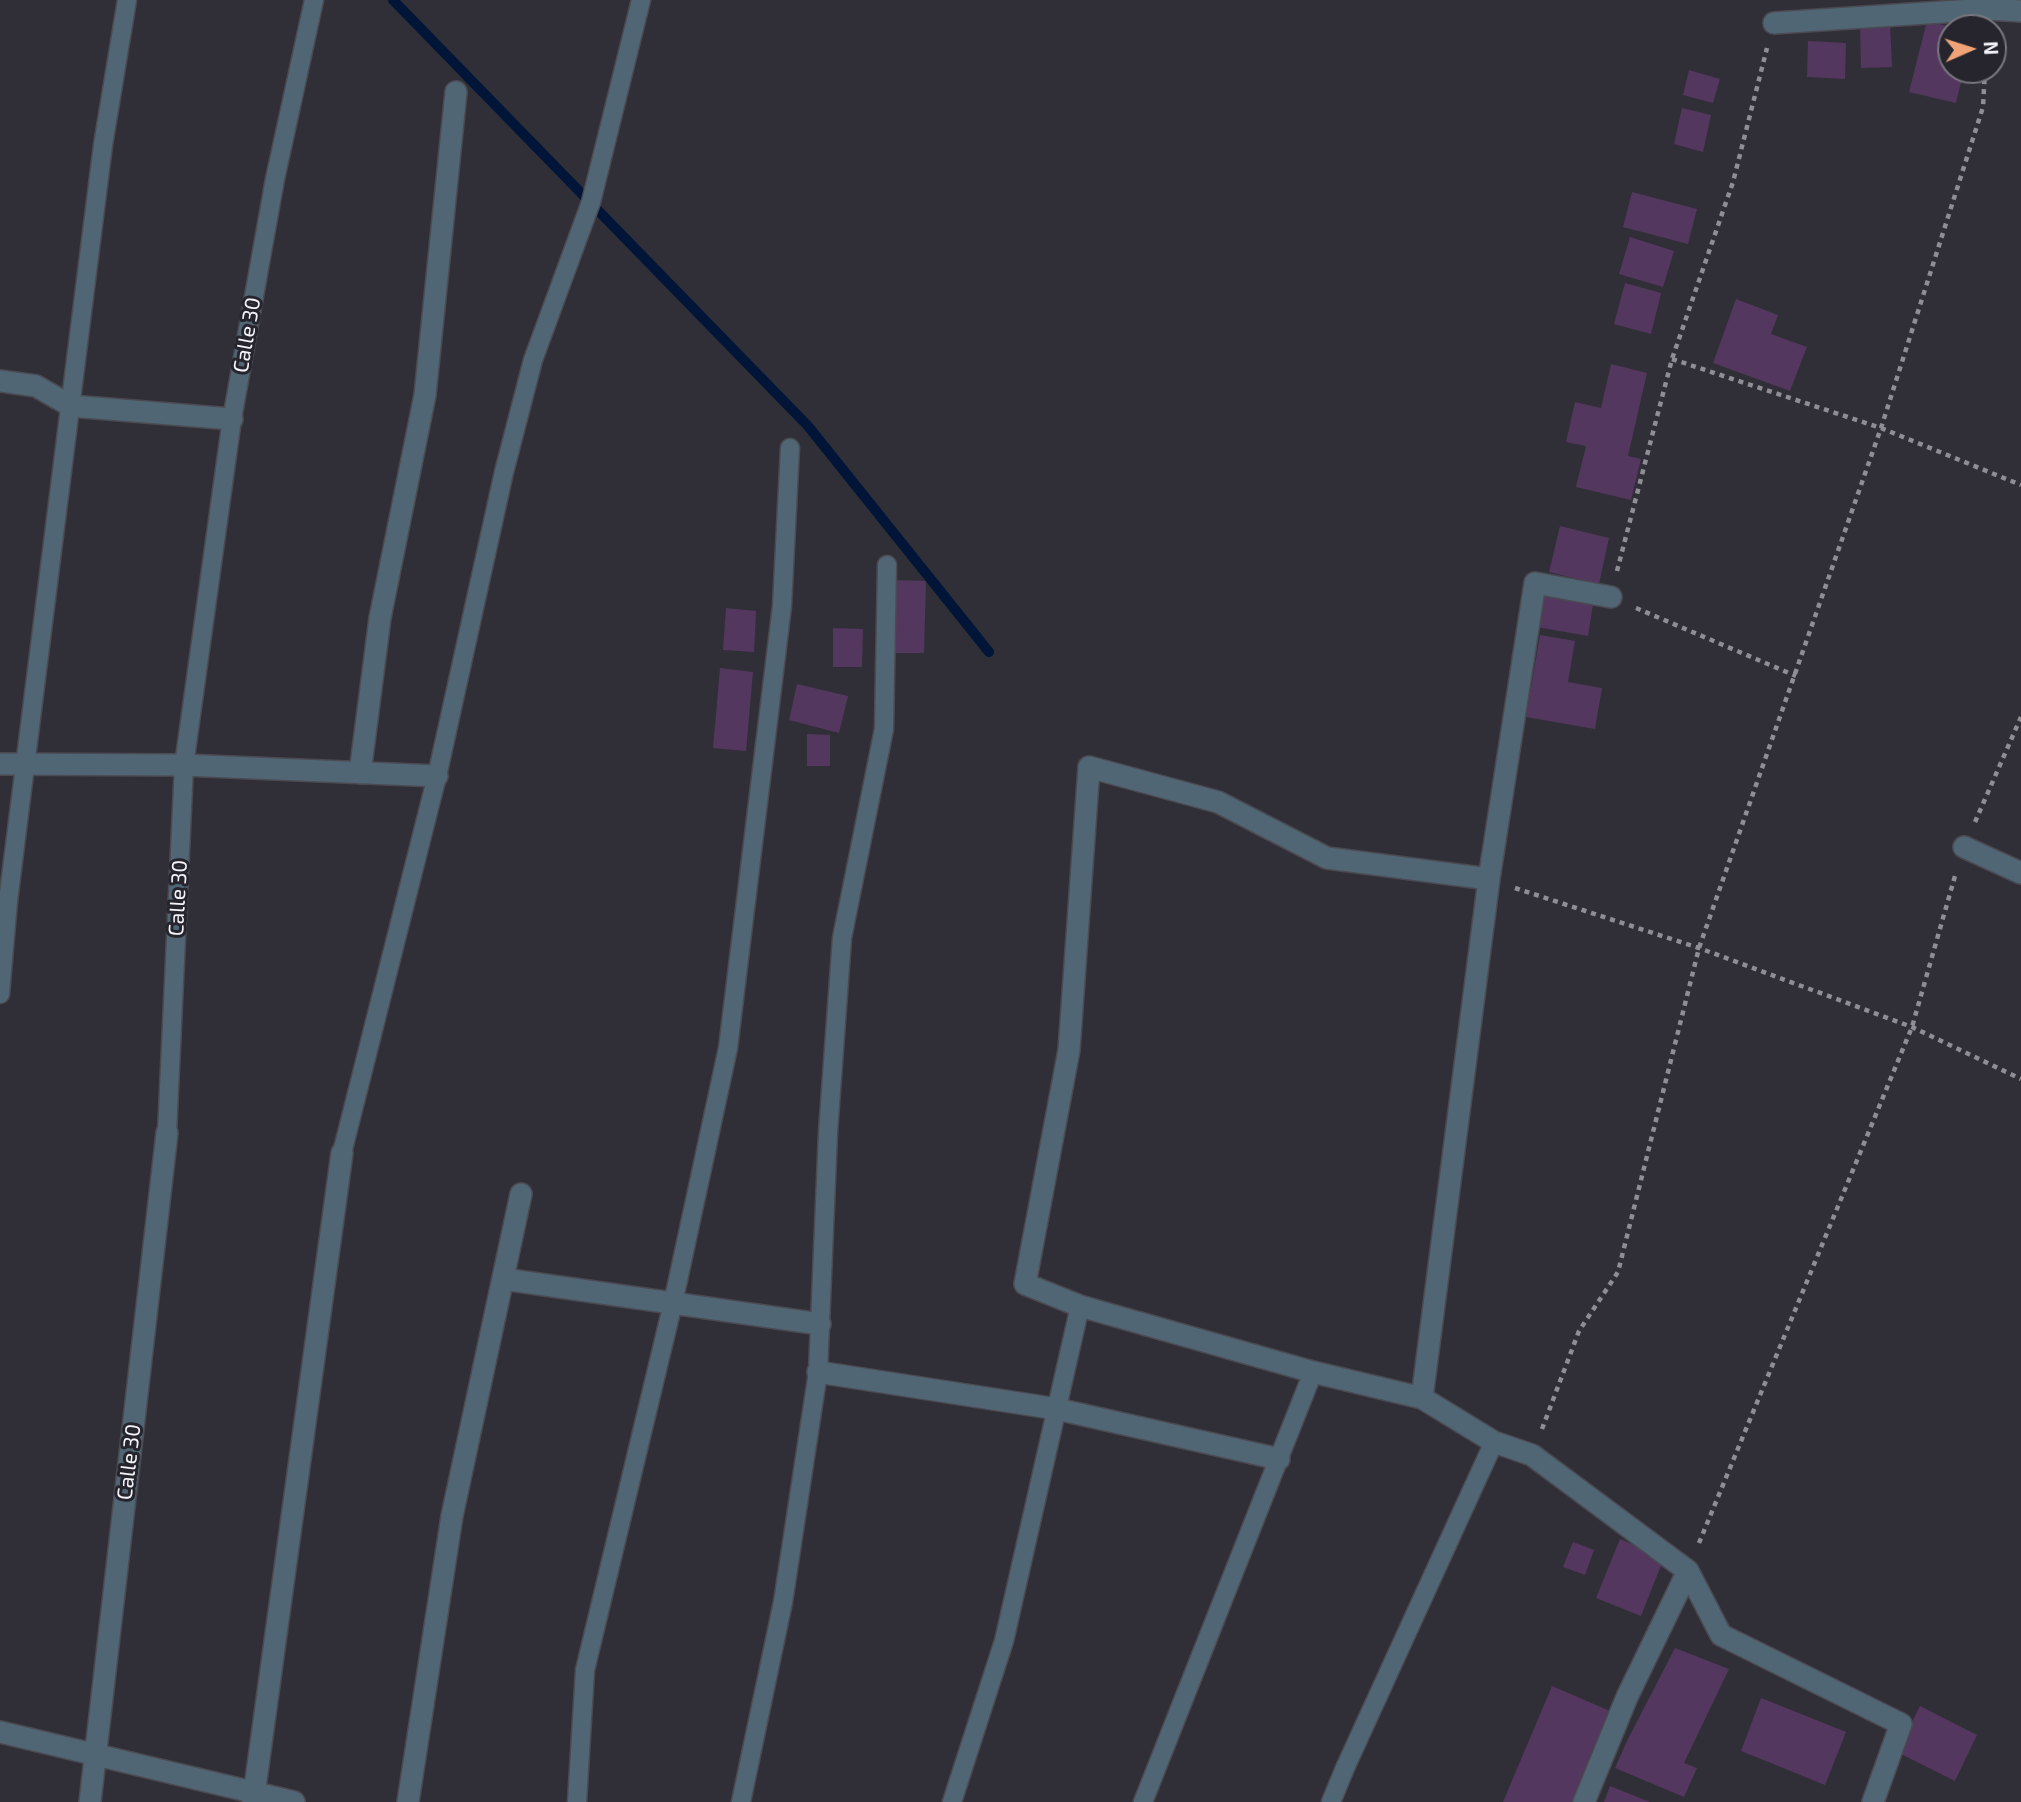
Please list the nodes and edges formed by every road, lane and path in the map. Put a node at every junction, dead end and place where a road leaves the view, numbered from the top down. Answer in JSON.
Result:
{"nodes":[{"id":1,"x":127,"y":0,"type":"edge"},
{"id":2,"x":314,"y":0,"type":"edge"},
{"id":3,"x":641,"y":0,"type":"edge"},
{"id":4,"x":2021,"y":11,"type":"edge"},
{"id":5,"x":1774,"y":23,"type":"joint"},
{"id":6,"x":1984,"y":84,"type":"edge"},
{"id":7,"x":456,"y":92,"type":"dead end"},
{"id":8,"x":1671,"y":359,"type":"junction"},
{"id":9,"x":0,"y":381,"type":"edge"},
{"id":10,"x":71,"y":406,"type":"junction"},
{"id":11,"x":232,"y":419,"type":"junction"},
{"id":12,"x":1881,"y":428,"type":"junction"},
{"id":13,"x":790,"y":448,"type":"dead end"},
{"id":14,"x":2021,"y":485,"type":"edge"},
{"id":15,"x":887,"y":565,"type":"dead end"},
{"id":16,"x":1611,"y":597,"type":"junction"},
{"id":17,"x":1796,"y":676,"type":"junction"},
{"id":18,"x":2021,"y":717,"type":"edge"},
{"id":19,"x":25,"y":763,"type":"junction"},
{"id":20,"x":0,"y":764,"type":"edge"},
{"id":21,"x":184,"y":765,"type":"junction"},
{"id":22,"x":360,"y":773,"type":"junction"},
{"id":23,"x":437,"y":776,"type":"junction"},
{"id":24,"x":1964,"y":846,"type":"junction"},
{"id":25,"x":2021,"y":873,"type":"edge"},
{"id":26,"x":1489,"y":879,"type":"junction"},
{"id":27,"x":1699,"y":948,"type":"junction"},
{"id":28,"x":0,"y":994,"type":"edge"},
{"id":29,"x":1912,"y":1027,"type":"junction"},
{"id":30,"x":2021,"y":1079,"type":"edge"},
{"id":31,"x":167,"y":1133,"type":"joint"},
{"id":32,"x":342,"y":1153,"type":"joint"},
{"id":33,"x":521,"y":1194,"type":"dead end"},
{"id":34,"x":503,"y":1279,"type":"junction"},
{"id":35,"x":673,"y":1303,"type":"junction"},
{"id":36,"x":1080,"y":1306,"type":"junction"},
{"id":37,"x":820,"y":1324,"type":"junction"},
{"id":38,"x":818,"y":1372,"type":"junction"},
{"id":39,"x":1313,"y":1372,"type":"junction"},
{"id":40,"x":1422,"y":1398,"type":"junction"},
{"id":41,"x":1057,"y":1409,"type":"junction"},
{"id":42,"x":1494,"y":1442,"type":"junction"},
{"id":43,"x":1532,"y":1455,"type":"junction"},
{"id":44,"x":1279,"y":1459,"type":"junction"},
{"id":45,"x":1688,"y":1571,"type":"junction"},
{"id":46,"x":0,"y":1732,"type":"edge"},
{"id":47,"x":95,"y":1754,"type":"junction"},
{"id":48,"x":254,"y":1796,"type":"edge"},
{"id":49,"x":90,"y":1802,"type":"edge"},
{"id":50,"x":295,"y":1802,"type":"edge"},
{"id":51,"x":408,"y":1802,"type":"edge"},
{"id":52,"x":577,"y":1802,"type":"edge"},
{"id":53,"x":741,"y":1802,"type":"edge"},
{"id":54,"x":952,"y":1802,"type":"edge"},
{"id":55,"x":1143,"y":1802,"type":"edge"},
{"id":56,"x":1331,"y":1802,"type":"edge"},
{"id":57,"x":1584,"y":1802,"type":"edge"},
{"id":58,"x":1873,"y":1802,"type":"edge"}],
"edges":[{"from":1,"to":10,"type":"lane"},
{"from":2,"to":11,"type":"lane","name":"Calle 30"},
{"from":3,"to":23,"type":"lane"},
{"from":4,"to":5,"type":"street"},
{"from":5,"to":8,"type":"path"},
{"from":6,"to":12,"type":"path"},
{"from":7,"to":22,"type":"street"},
{"from":8,"to":12,"type":"path"},
{"from":8,"to":16,"type":"path"},
{"from":9,"to":10,"type":"street"},
{"from":10,"to":11,"type":"street"},
{"from":10,"to":19,"type":"lane"},
{"from":11,"to":21,"type":"lane","name":"Calle 30"},
{"from":12,"to":14,"type":"path"},
{"from":12,"to":17,"type":"path"},
{"from":13,"to":35,"type":"lane"},
{"from":15,"to":37,"type":"lane"},
{"from":16,"to":17,"type":"path"},
{"from":16,"to":26,"type":"street"},
{"from":17,"to":27,"type":"path"},
{"from":18,"to":24,"type":"path"},
{"from":19,"to":20,"type":"street"},
{"from":19,"to":21,"type":"street"},
{"from":19,"to":28,"type":"lane"},
{"from":21,"to":22,"type":"street"},
{"from":21,"to":31,"type":"lane","name":"Calle 30"},
{"from":22,"to":23,"type":"street"},
{"from":23,"to":32,"type":"lane"},
{"from":24,"to":25,"type":"street"},
{"from":24,"to":29,"type":"path"},
{"from":26,"to":27,"type":"path"},
{"from":26,"to":36,"type":"street"},
{"from":26,"to":40,"type":"street"},
{"from":27,"to":29,"type":"path"},
{"from":27,"to":43,"type":"path"},
{"from":29,"to":30,"type":"path"},
{"from":29,"to":45,"type":"path"},
{"from":31,"to":47,"type":"street","name":"Calle 30"},
{"from":32,"to":48,"type":"street"},
{"from":33,"to":34,"type":"street"},
{"from":34,"to":35,"type":"street"},
{"from":34,"to":51,"type":"street"},
{"from":35,"to":37,"type":"street"},
{"from":35,"to":52,"type":"lane"},
{"from":36,"to":39,"type":"street"},
{"from":36,"to":41,"type":"lane"},
{"from":37,"to":38,"type":"lane"},
{"from":38,"to":41,"type":"street"},
{"from":38,"to":53,"type":"lane"},
{"from":39,"to":40,"type":"street"},
{"from":39,"to":44,"type":"lane"},
{"from":40,"to":42,"type":"street"},
{"from":41,"to":44,"type":"street"},
{"from":41,"to":54,"type":"lane"},
{"from":42,"to":43,"type":"street"},
{"from":42,"to":56,"type":"lane"},
{"from":43,"to":45,"type":"street"},
{"from":44,"to":55,"type":"lane"},
{"from":45,"to":57,"type":"street"},
{"from":45,"to":58,"type":"street"},
{"from":46,"to":47,"type":"street"},
{"from":47,"to":48,"type":"street"},
{"from":47,"to":49,"type":"street","name":"Calle 30"},
{"from":48,"to":50,"type":"street"}]}
